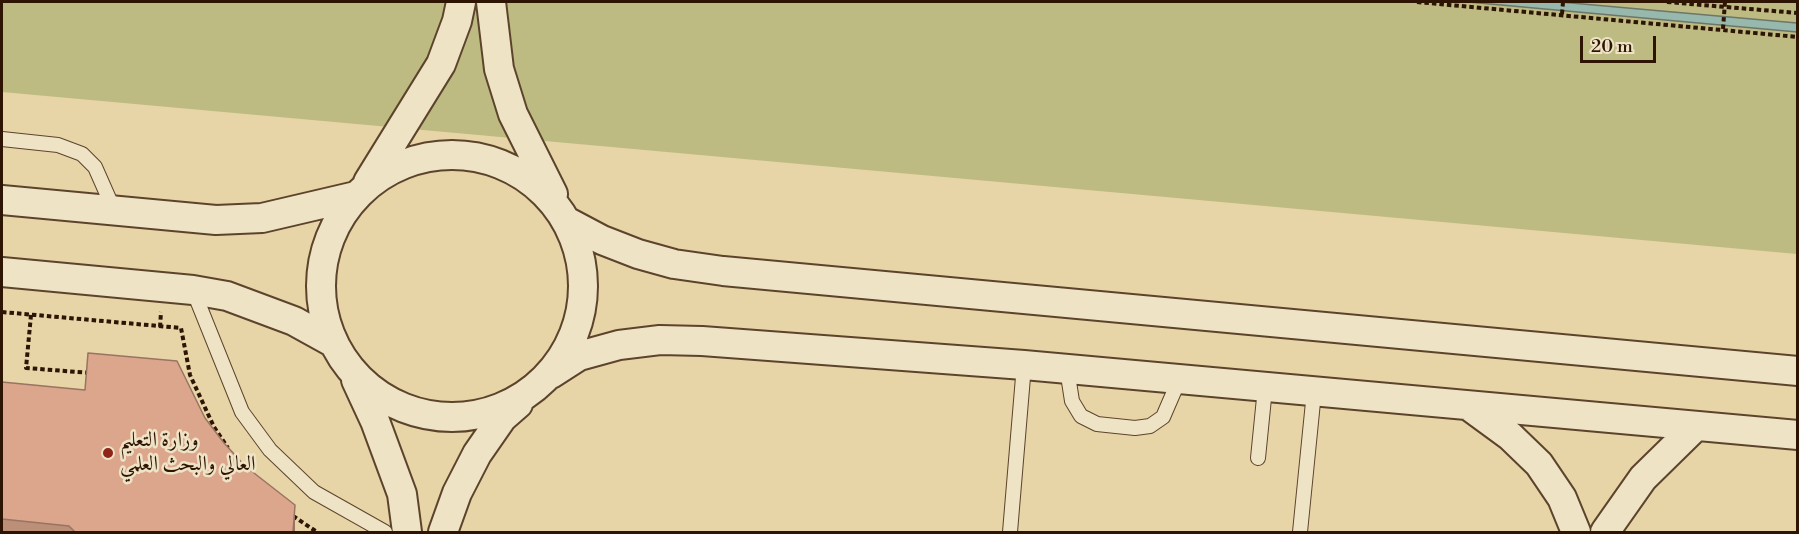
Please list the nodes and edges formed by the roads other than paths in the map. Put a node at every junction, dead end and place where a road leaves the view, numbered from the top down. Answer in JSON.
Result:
{"nodes":[{"id":1,"x":460,"y":2,"type":"edge"},
{"id":2,"x":491,"y":2,"type":"edge"},
{"id":3,"x":2,"y":139,"type":"edge"},
{"id":4,"x":360,"y":191,"type":"junction"},
{"id":5,"x":2,"y":200,"type":"edge"},
{"id":6,"x":114,"y":210,"type":"junction"},
{"id":7,"x":566,"y":219,"type":"junction"},
{"id":8,"x":2,"y":272,"type":"edge"},
{"id":9,"x":193,"y":290,"type":"junction"},
{"id":10,"x":332,"y":342,"type":"junction"},
{"id":11,"x":1024,"y":365,"type":"junction"},
{"id":12,"x":1067,"y":369,"type":"junction"},
{"id":13,"x":1797,"y":371,"type":"edge"},
{"id":14,"x":352,"y":373,"type":"junction"},
{"id":15,"x":545,"y":380,"type":"junction"},
{"id":16,"x":1179,"y":380,"type":"junction"},
{"id":17,"x":1265,"y":388,"type":"junction"},
{"id":18,"x":1314,"y":392,"type":"junction"},
{"id":19,"x":1467,"y":405,"type":"junction"},
{"id":20,"x":1696,"y":426,"type":"junction"},
{"id":21,"x":1797,"y":435,"type":"edge"},
{"id":22,"x":1258,"y":458,"type":"dead end"},
{"id":23,"x":384,"y":532,"type":"edge"},
{"id":24,"x":407,"y":532,"type":"edge"},
{"id":25,"x":443,"y":532,"type":"edge"},
{"id":26,"x":1010,"y":532,"type":"edge"},
{"id":27,"x":1300,"y":532,"type":"edge"},
{"id":28,"x":1576,"y":532,"type":"edge"},
{"id":29,"x":1605,"y":532,"type":"edge"}],
"edges":[{"from":1,"to":4,"type":"street"},
{"from":2,"to":7,"type":"street"},
{"from":3,"to":6,"type":"lane"},
{"from":4,"to":6,"type":"street"},
{"from":4,"to":7,"type":"street"},
{"from":4,"to":10,"type":"street"},
{"from":5,"to":6,"type":"street"},
{"from":7,"to":13,"type":"street"},
{"from":7,"to":15,"type":"street"},
{"from":8,"to":9,"type":"street"},
{"from":9,"to":10,"type":"street"},
{"from":9,"to":23,"type":"lane"},
{"from":10,"to":14,"type":"street"},
{"from":11,"to":12,"type":"street"},
{"from":11,"to":15,"type":"street"},
{"from":11,"to":26,"type":"lane"},
{"from":12,"to":16,"type":"street"},
{"from":12,"to":16,"type":"lane"},
{"from":14,"to":15,"type":"street"},
{"from":14,"to":24,"type":"street"},
{"from":15,"to":25,"type":"street"},
{"from":16,"to":17,"type":"street"},
{"from":17,"to":18,"type":"street"},
{"from":17,"to":22,"type":"lane"},
{"from":18,"to":19,"type":"street"},
{"from":18,"to":27,"type":"lane"},
{"from":19,"to":20,"type":"street"},
{"from":19,"to":28,"type":"street"},
{"from":20,"to":21,"type":"street"},
{"from":20,"to":29,"type":"street"}]}
